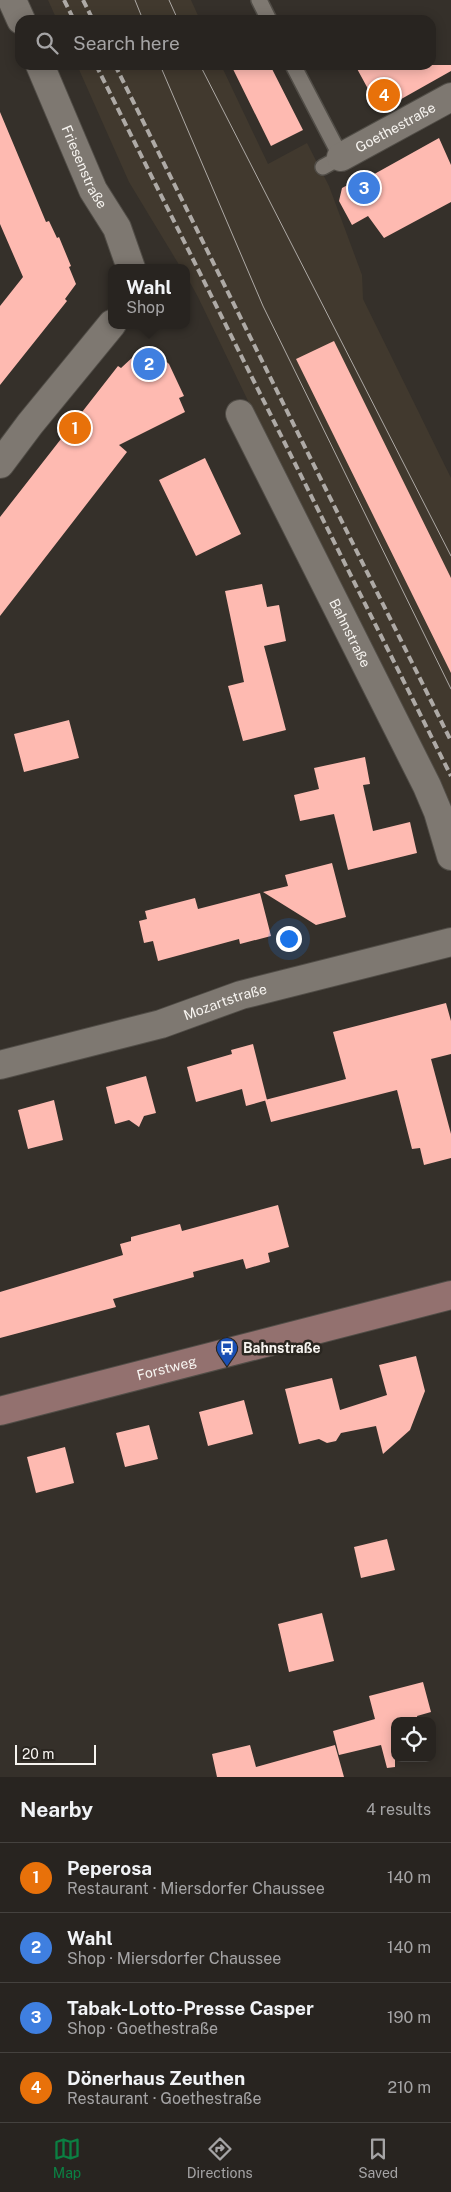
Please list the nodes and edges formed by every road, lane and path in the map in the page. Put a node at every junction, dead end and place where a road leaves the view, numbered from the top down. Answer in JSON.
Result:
{"nodes":[{"id":1,"x":12,"y":0,"type":"edge"},
{"id":2,"x":259,"y":0,"type":"edge"},
{"id":3,"x":19,"y":15,"type":"edge"},
{"id":4,"x":266,"y":15,"type":"edge"},
{"id":5,"x":42,"y":70,"type":"edge"},
{"id":6,"x":295,"y":70,"type":"edge"},
{"id":7,"x":451,"y":97,"type":"edge"},
{"id":8,"x":332,"y":162,"type":"joint"},
{"id":9,"x":130,"y":264,"type":"edge"},
{"id":10,"x":108,"y":329,"type":"edge"},
{"id":11,"x":240,"y":414,"type":"dead end"},
{"id":12,"x":0,"y":464,"type":"edge"},
{"id":13,"x":451,"y":856,"type":"edge"},
{"id":14,"x":451,"y":942,"type":"edge"},
{"id":15,"x":0,"y":1065,"type":"edge"},
{"id":16,"x":451,"y":1295,"type":"edge"},
{"id":17,"x":0,"y":1411,"type":"edge"}],
"edges":[{"from":1,"to":3,"type":"street"},
{"from":2,"to":4,"type":"lane"},
{"from":5,"to":9,"type":"street","name":"Friesenstraße"},
{"from":6,"to":8,"type":"lane"},
{"from":7,"to":8,"type":"street","name":"Goethestraße"},
{"from":10,"to":12,"type":"street"},
{"from":11,"to":13,"type":"street","name":"Bahnstraße"},
{"from":14,"to":15,"type":"street","name":"Mozartstraße"},
{"from":16,"to":17,"type":"main road","name":"Forstweg"}]}
